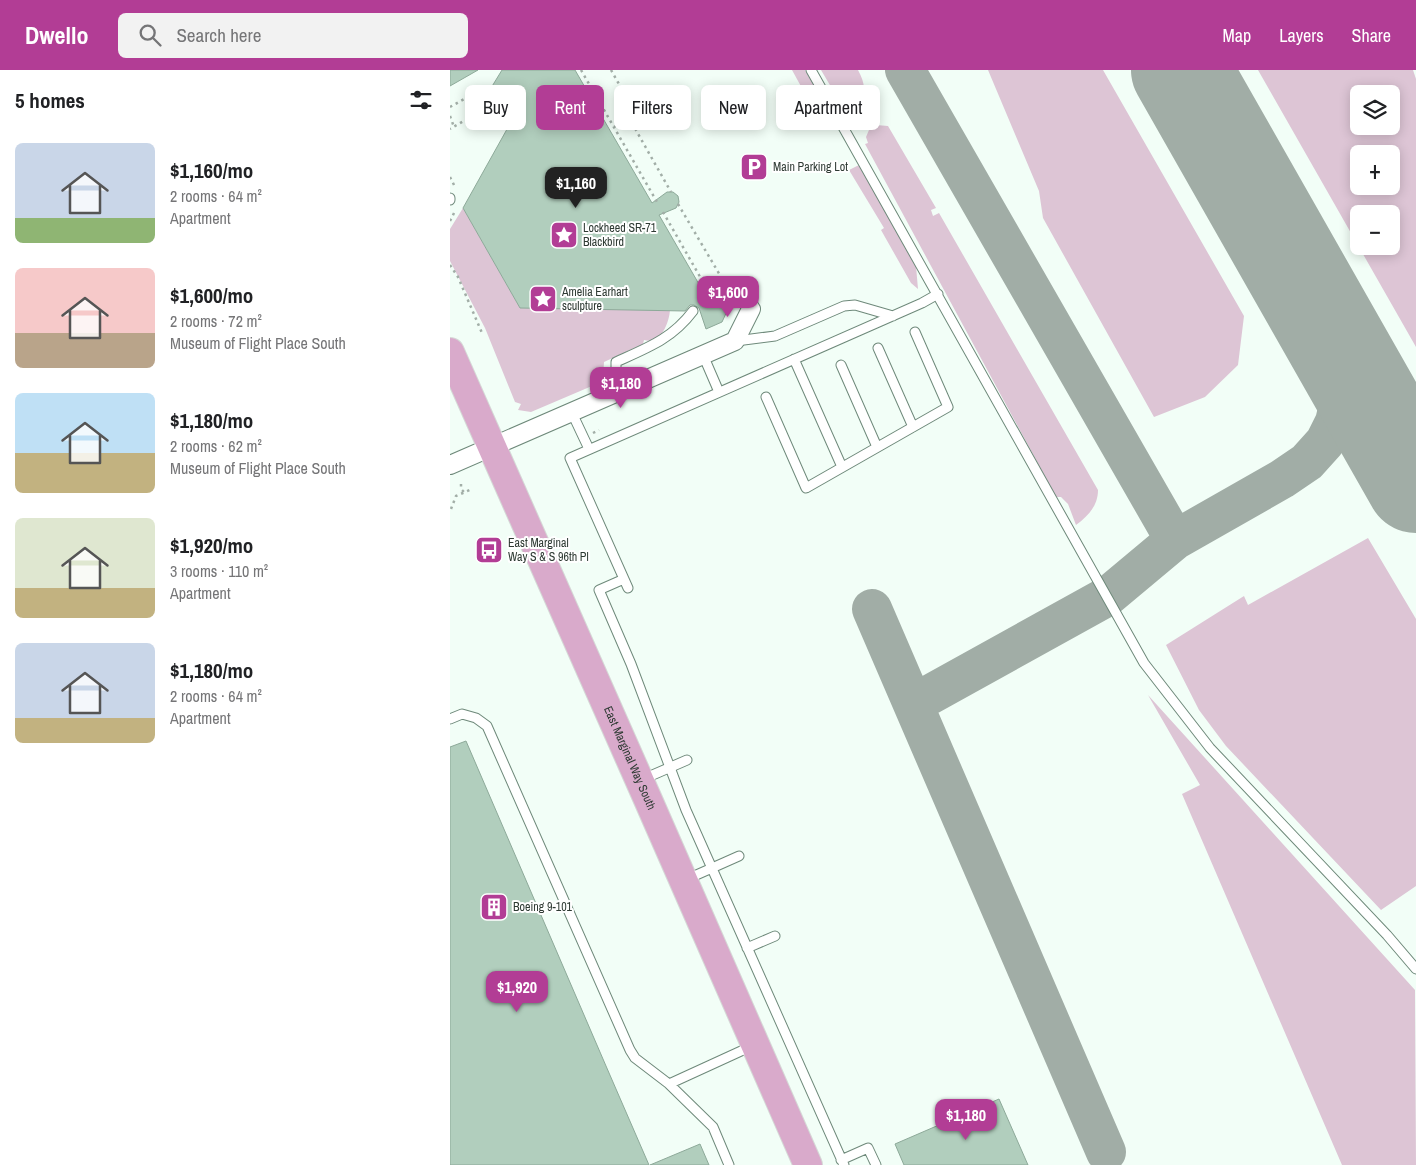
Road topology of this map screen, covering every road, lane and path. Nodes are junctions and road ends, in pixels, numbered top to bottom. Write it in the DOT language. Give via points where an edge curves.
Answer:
graph roads {
  1 [pos="581,70"];
  2 [pos="611,70"];
  3 [pos="811,70"];
  4 [pos="620,85"];
  5 [pos="450,107"];
  6 [pos="450,116"];
  7 [pos="454,127"];
  8 [pos="614,127"];
  9 [pos="450,129"];
  10 [pos="616,130"];
  11 [pos="636,130"];
  12 [pos="671,192"];
  13 [pos="657,202"];
  14 [pos="678,204"];
  15 [pos="663,212"];
  16 [pos="450,265"];
  17 [pos="724,283"];
  18 [pos="938,294"];
  19 [pos="751,309"];
  20 [pos="693,311"];
  21 [pos="893,316"];
  22 [pos="915,332"];
  23 [pos="482,333"];
  24 [pos="735,341"];
  25 [pos="878,348"];
  26 [pos="450,352"];
  27 [pos="703,355"];
  28 [pos="794,359"];
  29 [pos="841,364"];
  30 [pos="719,392"];
  31 [pos="616,394"];
  32 [pos="766,397"];
  33 [pos="572,412"];
  34 [pos="913,427"];
  35 [pos="877,447"];
  36 [pos="493,448"];
  37 [pos="589,449"];
  38 [pos="450,465"];
  39 [pos="842,467"];
  40 [pos="461,484"];
  41 [pos="472,489"];
  42 [pos="464,492"];
  43 [pos="451,509"];
  44 [pos="624,579"];
  45 [pos="628,588"];
  46 [pos="450,719"];
  47 [pos="687,760"];
  48 [pos="670,767"];
  49 [pos="639,781"];
  50 [pos="739,856"];
  51 [pos="712,868"];
  52 [pos="682,881"];
  53 [pos="774,936"];
  54 [pos="747,948"];
  55 [pos="1416,969"];
  56 [pos="755,1045"];
  57 [pos="669,1084"];
  58 [pos="842,1162"];
  59 [pos="729,1165"];
  60 [pos="808,1165"];
  61 [pos="876,1165"];
  1 -- 8 [label="path"];
  2 -- 4 [label="path"];
  3 -- 18 [label="lane"];
  5 -- 7 [label="path" via="480,90 486,92 493,104"];
  6 -- 7 [label="path"];
  7 -- 9 [label="path"];
  10 -- 13 [label="path"];
  11 -- 12 [label="path"];
  14 -- 17 [label="path"];
  15 -- 17 [label="path" via="703,282"];
  16 -- 23 [label="path"];
  17 -- 19 [label="path" via="736,304"];
  18 -- 21 [label="lane"];
  18 -- 55 [label="lane" via="1144,663 1210,748"];
  19 -- 24 [label="street"];
  20 -- 31 [label="lane" via="662,341 616,362"];
  21 -- 24 [label="lane" via="855,305 844,306 775,336"];
  21 -- 28 [label="lane"];
  22 -- 34 [label="lane" via="948,407"];
  24 -- 27 [label="street"];
  25 -- 34 [label="lane"];
  26 -- 36 [label="main road, East Marginal Way South"];
  27 -- 30 [label="lane"];
  27 -- 31 [label="street"];
  28 -- 30 [label="lane"];
  28 -- 39 [label="lane"];
  29 -- 35 [label="lane"];
  30 -- 37 [label="lane"];
  31 -- 33 [label="street"];
  32 -- 39 [label="lane" via="806,488"];
  33 -- 36 [label="street"];
  33 -- 37 [label="lane"];
  34 -- 35 [label="lane"];
  35 -- 39 [label="lane"];
  36 -- 38 [label="street"];
  36 -- 49 [label="main road, East Marginal Way South"];
  37 -- 44 [label="lane" via="570,458"];
  40 -- 42 [label="path"];
  41 -- 42 [label="path"];
  42 -- 43 [label="path" via="456,496"];
  44 -- 45 [label="lane"];
  44 -- 48 [label="lane" via="599,590"];
  46 -- 57 [label="lane" via="462,714 487,726 630,1050 635,1058"];
  47 -- 48 [label="lane"];
  48 -- 49 [label="lane"];
  48 -- 51 [label="lane"];
  49 -- 52 [label="main road, East Marginal Way South"];
  50 -- 51 [label="lane"];
  51 -- 52 [label="lane"];
  51 -- 54 [label="lane"];
  52 -- 56 [label="main road, East Marginal Way South"];
  53 -- 54 [label="lane"];
  54 -- 58 [label="lane"];
  56 -- 57 [label="lane"];
  56 -- 60 [label="main road, East Marginal Way South"];
  57 -- 59 [label="lane" via="713,1127"];
  58 -- 61 [label="lane" via="868,1148"];
}
